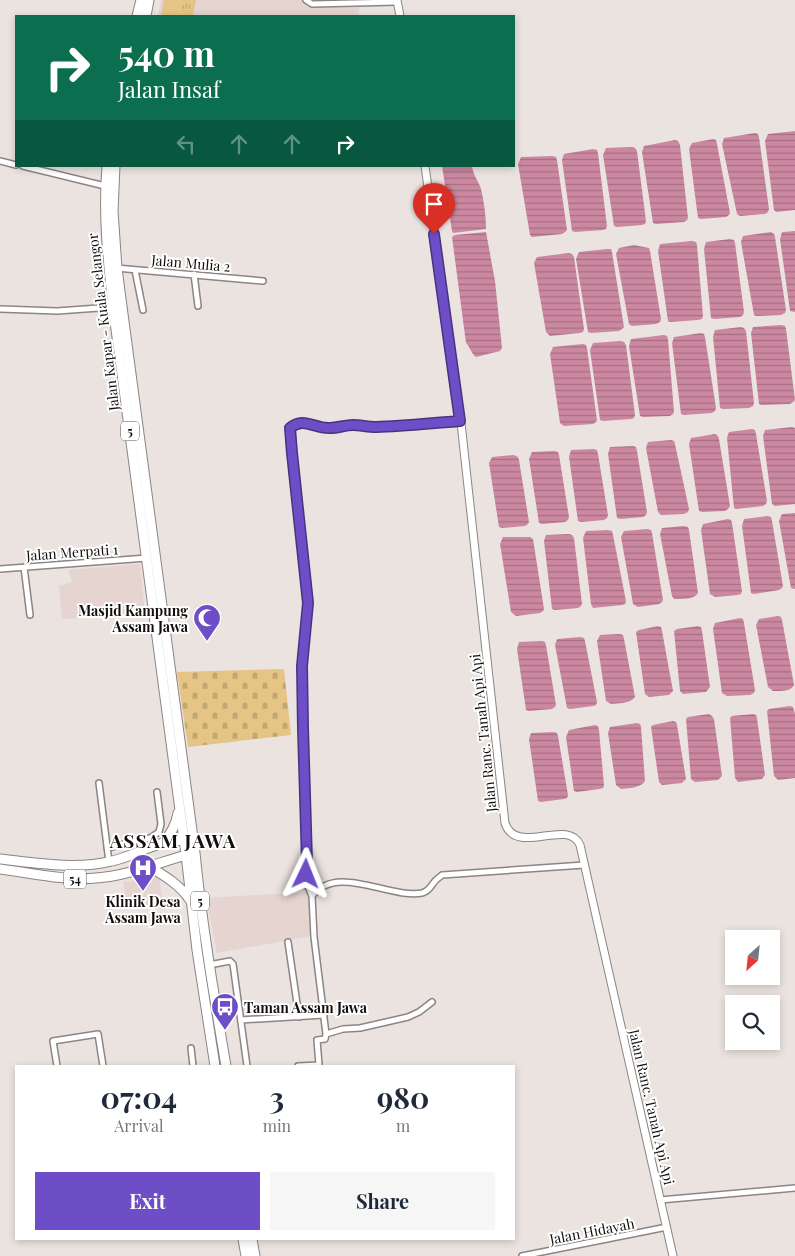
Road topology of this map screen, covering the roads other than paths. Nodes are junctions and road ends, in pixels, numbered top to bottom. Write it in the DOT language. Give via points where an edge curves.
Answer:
graph roads {
  1 [pos="141,0"];
  2 [pos="149,0"];
  3 [pos="306,0"];
  4 [pos="397,1"];
  5 [pos="137,15"];
  6 [pos="146,15"];
  7 [pos="400,15"];
  8 [pos="0,161"];
  9 [pos="15,165"];
  10 [pos="27,167"];
  11 [pos="107,167"];
  12 [pos="115,167"];
  13 [pos="425,167"];
  14 [pos="105,186"];
  15 [pos="113,267"];
  16 [pos="135,270"];
  17 [pos="194,274"];
  18 [pos="263,281"];
  19 [pos="198,306"];
  20 [pos="113,307"];
  21 [pos="0,309"];
  22 [pos="143,310"];
  23 [pos="460,421"];
  24 [pos="147,558"];
  25 [pos="24,567"];
  26 [pos="0,569"];
  27 [pos="30,615"];
  28 [pos="99,783"];
  29 [pos="158,792"];
  30 [pos="179,801"];
  31 [pos="189,837"];
  32 [pos="163,843"];
  33 [pos="107,848"];
  34 [pos="189,856"];
  35 [pos="0,859"];
  36 [pos="110,862"];
  37 [pos="584,865"];
  38 [pos="150,867"];
  39 [pos="0,869"];
  40 [pos="312,896"];
  41 [pos="192,902"];
  42 [pos="288,942"];
  43 [pos="209,965"];
  44 [pos="432,1002"];
  45 [pos="324,1015"];
  46 [pos="299,1016"];
  47 [pos="241,1020"];
  48 [pos="326,1034"];
  49 [pos="191,1048"];
  50 [pos="57,1065"];
  51 [pos="103,1065"];
  52 [pos="193,1065"];
  53 [pos="215,1065"];
  54 [pos="226,1065"];
  55 [pos="247,1065"];
  56 [pos="319,1065"];
  57 [pos="795,1188"];
  58 [pos="660,1200"];
  59 [pos="666,1228"];
  60 [pos="243,1240"];
  61 [pos="252,1240"];
  62 [pos="246,1256"];
  63 [pos="254,1256"];
  64 [pos="522,1256"];
  65 [pos="673,1256"];
  1 -- 5 [label="highway"];
  2 -- 6 [label="highway"];
  3 -- 4 [label="street" via="312,4"];
  4 -- 7 [label="street"];
  8 -- 9 [label="street"];
  10 -- 14 [label="street"];
  11 -- 14 [label="highway, Jalan Kapar - Kuala Selangor / 5"];
  12 -- 15 [label="highway, Jalan Kapar - Kuala Selangor / 5"];
  13 -- 23 [label="street, Jalan Ranc. Tanah Api Api"];
  14 -- 15 [label="highway, Jalan Kapar - Kuala Selangor / 5" via="104,211"];
  15 -- 16 [label="street, Jalan Mulia 2"];
  15 -- 20 [label="highway, Jalan Kapar - Kuala Selangor / 5"];
  15 -- 31 [label="highway, Jalan Kapar - Kuala Selangor / 5"];
  16 -- 17 [label="street, Jalan Mulia 2"];
  16 -- 22 [label="street"];
  17 -- 18 [label="street, Jalan Mulia 2"];
  17 -- 19 [label="street"];
  20 -- 21 [label="street" via="57,311"];
  20 -- 24 [label="highway, Jalan Kapar - Kuala Selangor / 5"];
  23 -- 37 [label="street, Jalan Ranc. Tanah Api Api" via="505,823 510,832 519,837 572,836 579,841"];
  23 -- 40 [label="street" via="331,428 301,422 290,428 308,603 302,666 306,882"];
  24 -- 25 [label="street, Jalan Merpati 1"];
  24 -- 30 [label="highway, Jalan Kapar - Kuala Selangor / 5"];
  25 -- 26 [label="street, Jalan Merpati 1"];
  25 -- 27 [label="street"];
  28 -- 33 [label="street"];
  29 -- 33 [label="street" via="159,832 150,838"];
  30 -- 31 [label="highway, Jalan Kapar - Kuala Selangor / 5"];
  30 -- 32 [label="highway" via="175,826"];
  31 -- 32 [label="highway, 54"];
  31 -- 34 [label="highway, Jalan Kapar - Kuala Selangor / 5"];
  32 -- 36 [label="highway, 54"];
  33 -- 36 [label="street"];
  34 -- 38 [label="highway, 54"];
  34 -- 41 [label="highway, 5"];
  34 -- 43 [label="highway, 5"];
  35 -- 36 [label="highway, 54" via="65,865"];
  37 -- 40 [label="street" via="442,876 428,891 414,893 351,882 336,883 318,889"];
  37 -- 58 [label="street, Jalan Ranc. Tanah Api Api"];
  38 -- 39 [label="highway, 54" via="85,879"];
  38 -- 41 [label="highway" via="184,891"];
  40 -- 45 [label="street"];
  41 -- 53 [label="highway, 5"];
  42 -- 46 [label="street"];
  43 -- 47 [label="street" via="230,961 233,964"];
  43 -- 54 [label="highway, 5"];
  44 -- 48 [label="street" via="408,1017"];
  45 -- 46 [label="street"];
  45 -- 48 [label="street"];
  46 -- 47 [label="street"];
  47 -- 55 [label="street"];
  48 -- 56 [label="street" via="326,1039 317,1040"];
  49 -- 52 [label="street"];
  50 -- 51 [label="street" via="53,1041 98,1034"];
  57 -- 58 [label="street"];
  58 -- 59 [label="street, Jalan Ranc. Tanah Api Api"];
  59 -- 64 [label="street, Jalan Hidayah"];
  59 -- 65 [label="street, Jalan Ranc. Tanah Api Api"];
  60 -- 62 [label="highway"];
  61 -- 63 [label="highway"];
}
